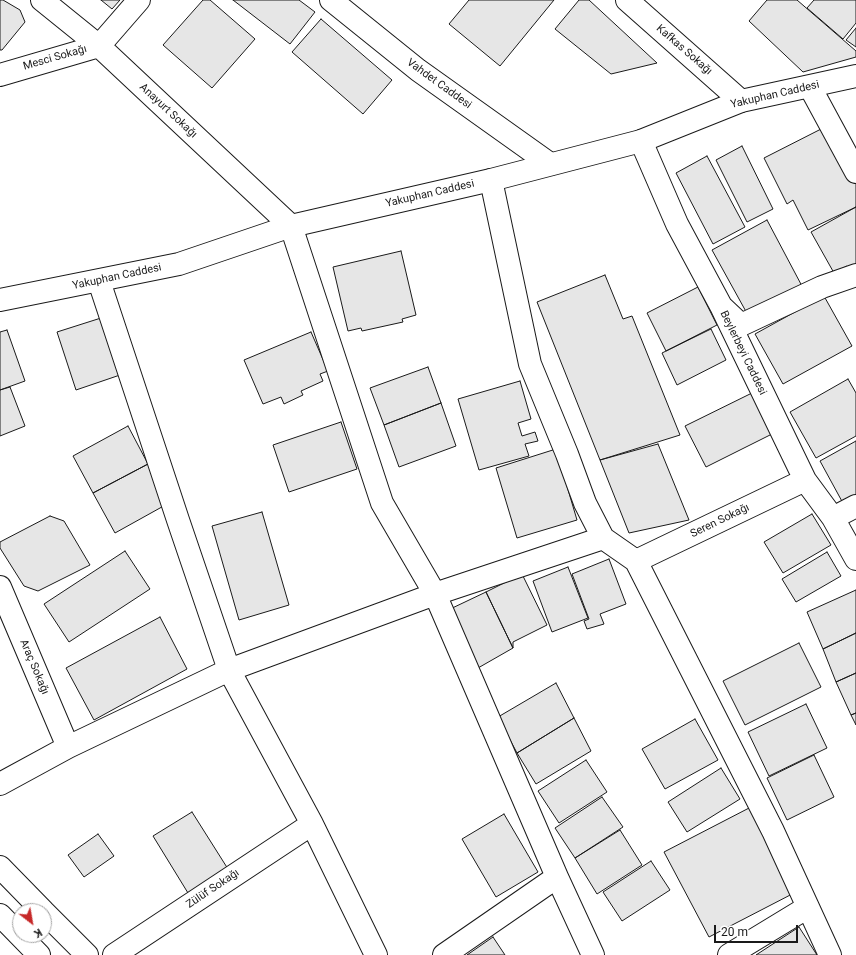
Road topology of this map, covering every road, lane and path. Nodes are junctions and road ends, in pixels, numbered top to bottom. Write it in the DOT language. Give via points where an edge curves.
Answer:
graph roads {
  1 [pos="42,0"];
  2 [pos="139,0"];
  3 [pos="331,0"];
  4 [pos="626,0"];
  5 [pos="99,46"];
  6 [pos="0,75"];
  7 [pos="856,76"];
  8 [pos="810,87"];
  9 [pos="741,101"];
  10 [pos="641,141"];
  11 [pos="550,164"];
  12 [pos="856,172"];
  13 [pos="491,180"];
  14 [pos="291,226"];
  15 [pos="856,275"];
  16 [pos="99,281"];
  17 [pos="0,300"];
  18 [pos="721,306"];
  19 [pos="805,480"];
  20 [pos="856,506"];
  21 [pos="833,518"];
  22 [pos="604,538"];
  23 [pos="856,559"];
  24 [pos="636,561"];
  25 [pos="0,587"];
  26 [pos="435,594"];
  27 [pos="229,670"];
  28 [pos="68,748"];
  29 [pos="0,784"];
  30 [pos="312,824"];
  31 [pos="0,868"];
  32 [pos="557,877"];
  33 [pos="36,903"];
  34 [pos="808,907"];
  35 [pos="0,915"];
  36 [pos="52,919"];
  37 [pos="39,955"];
  38 [pos="87,955"];
  39 [pos="114,955"];
  40 [pos="376,955"];
  41 [pos="444,955"];
  42 [pos="593,955"];
  43 [pos="729,955"];
  44 [pos="830,955"];
  1 -- 5 [label="street, Anayurt Sokağı"];
  2 -- 5 [label="street, Mesci Sokağı"];
  3 -- 11 [label="street, Vahdet Caddesi" via="418,70"];
  4 -- 9 [label="street, Kafkas Sokağı"];
  5 -- 6 [label="street, Mesci Sokağı"];
  5 -- 14 [label="street, Anayurt Sokağı"];
  7 -- 8 [label="street, Yakuphan Caddesi"];
  8 -- 9 [label="street, Yakuphan Caddesi"];
  8 -- 12 [label="street"];
  9 -- 10 [label="street, Yakuphan Caddesi"];
  10 -- 11 [label="street, Yakuphan Caddesi"];
  10 -- 18 [label="street, Beylerbeyi Caddesi" via="677,224"];
  11 -- 13 [label="street, Yakuphan Caddesi"];
  13 -- 14 [label="street, Yakuphan Caddesi"];
  13 -- 22 [label="street" via="530,364 585,503"];
  14 -- 16 [label="street, Yakuphan Caddesi" via="179,264"];
  14 -- 26 [label="street" via="382,503"];
  15 -- 18 [label="street" via="822,287 741,325"];
  16 -- 17 [label="street, Yakuphan Caddesi"];
  16 -- 27 [label="street"];
  18 -- 19 [label="street, Beylerbeyi Caddesi"];
  19 -- 21 [label="street, Beylerbeyi Caddesi"];
  19 -- 24 [label="street, Seren Sokağı"];
  20 -- 21 [label="street"];
  21 -- 23 [label="street, Beylerbeyi Caddesi"];
  22 -- 24 [label="street"];
  22 -- 26 [label="street"];
  24 -- 34 [label="street" via="764,812"];
  25 -- 28 [label="street, Araç Sokağı"];
  26 -- 27 [label="street"];
  26 -- 32 [label="street"];
  27 -- 28 [label="street"];
  27 -- 30 [label="street"];
  28 -- 29 [label="street"];
  30 -- 39 [label="street, Zülüf Sokağı"];
  30 -- 40 [label="street"];
  31 -- 33 [label="street"];
  32 -- 41 [label="street"];
  32 -- 42 [label="street"];
  34 -- 43 [label="street"];
  34 -- 44 [label="street"];
  35 -- 37 [label="street"];
  36 -- 38 [label="street"];
}
